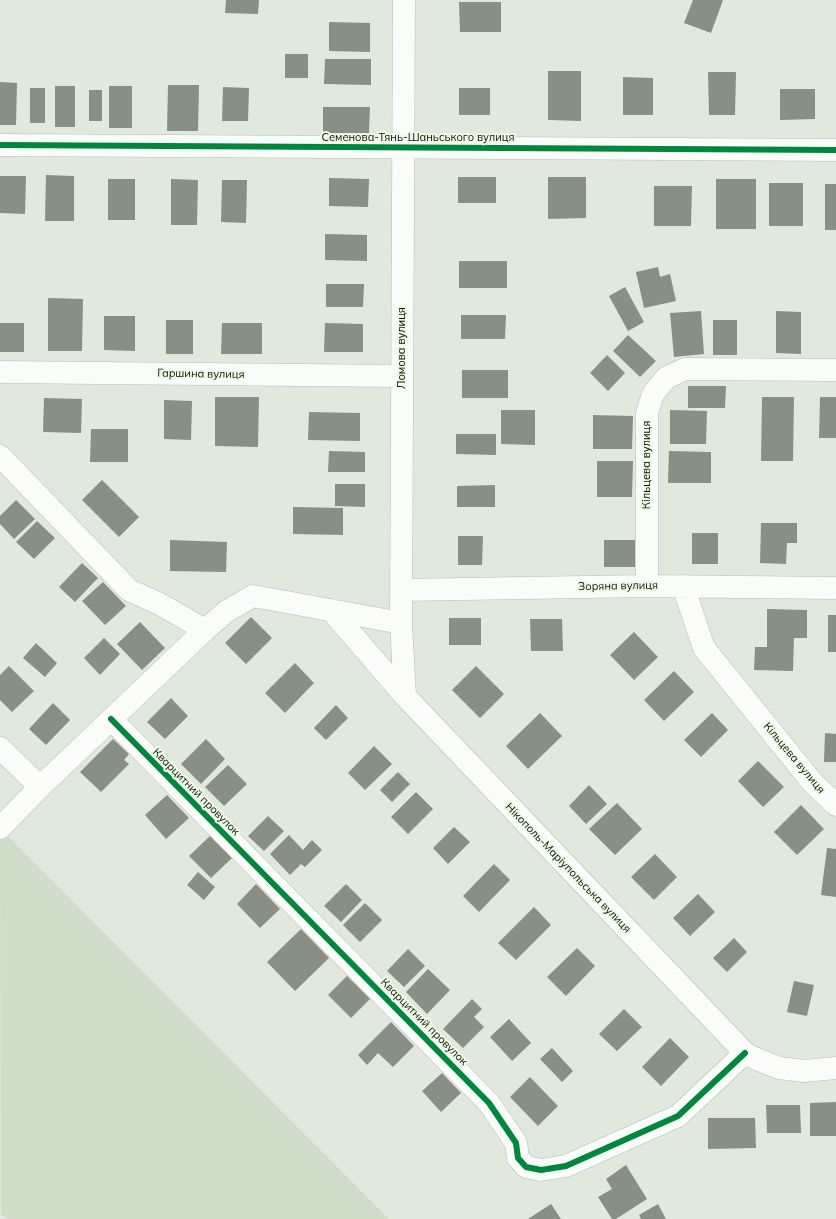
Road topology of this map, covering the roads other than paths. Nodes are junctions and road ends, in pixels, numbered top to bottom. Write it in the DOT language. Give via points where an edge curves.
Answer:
graph roads {
  1 [pos="404,0"];
  2 [pos="0,145"];
  3 [pos="403,148"];
  4 [pos="836,150"];
  5 [pos="836,370"];
  6 [pos="0,372"];
  7 [pos="402,376"];
  8 [pos="0,456"];
  9 [pos="647,586"];
  10 [pos="683,586"];
  11 [pos="836,588"];
  12 [pos="401,590"];
  13 [pos="331,610"];
  14 [pos="401,623"];
  15 [pos="205,630"];
  16 [pos="405,696"];
  17 [pos="111,719"];
  18 [pos="0,748"];
  19 [pos="40,787"];
  20 [pos="836,805"];
  21 [pos="0,828"];
  22 [pos="745,1053"];
  23 [pos="836,1068"];
  1 -- 3 [label="street, Ломова вулиця"];
  2 -- 3 [label="street, Семенова-Тянь-Шаньського вулиця"];
  3 -- 4 [label="street, Семенова-Тянь-Шаньського вулиця"];
  3 -- 7 [label="street, Ломова вулиця"];
  5 -- 9 [label="street, Кільцева вулиця" via="685,369 666,378 653,394 647,413"];
  6 -- 7 [label="street, Гаршина вулиця"];
  7 -- 12 [label="street, Ломова вулиця"];
  8 -- 15 [label="street" via="129,590 160,604"];
  9 -- 10 [label="street, Зоряна вулиця"];
  9 -- 12 [label="street, Зоряна вулиця"];
  10 -- 11 [label="street, Зоряна вулиця"];
  10 -- 20 [label="street, Кільцева вулиця" via="704,648 812,782"];
  12 -- 14 [label="street, Ломова вулиця"];
  13 -- 14 [label="street"];
  13 -- 15 [label="street" via="253,596 227,611"];
  13 -- 16 [label="street, Нікополь-Маріупольська вулиця"];
  14 -- 16 [label="street, Ломова вулиця"];
  15 -- 17 [label="street"];
  16 -- 22 [label="street, Нікополь-Маріупольська вулиця"];
  17 -- 19 [label="street"];
  17 -- 22 [label="street, Кварцитний провулок" via="489,1103 516,1143 518,1158 526,1167 541,1170 566,1166 678,1116"];
  18 -- 19 [label="street"];
  19 -- 21 [label="street"];
  22 -- 23 [label="street, Нікополь-Маріупольська вулиця" via="779,1068 804,1071"];
}
